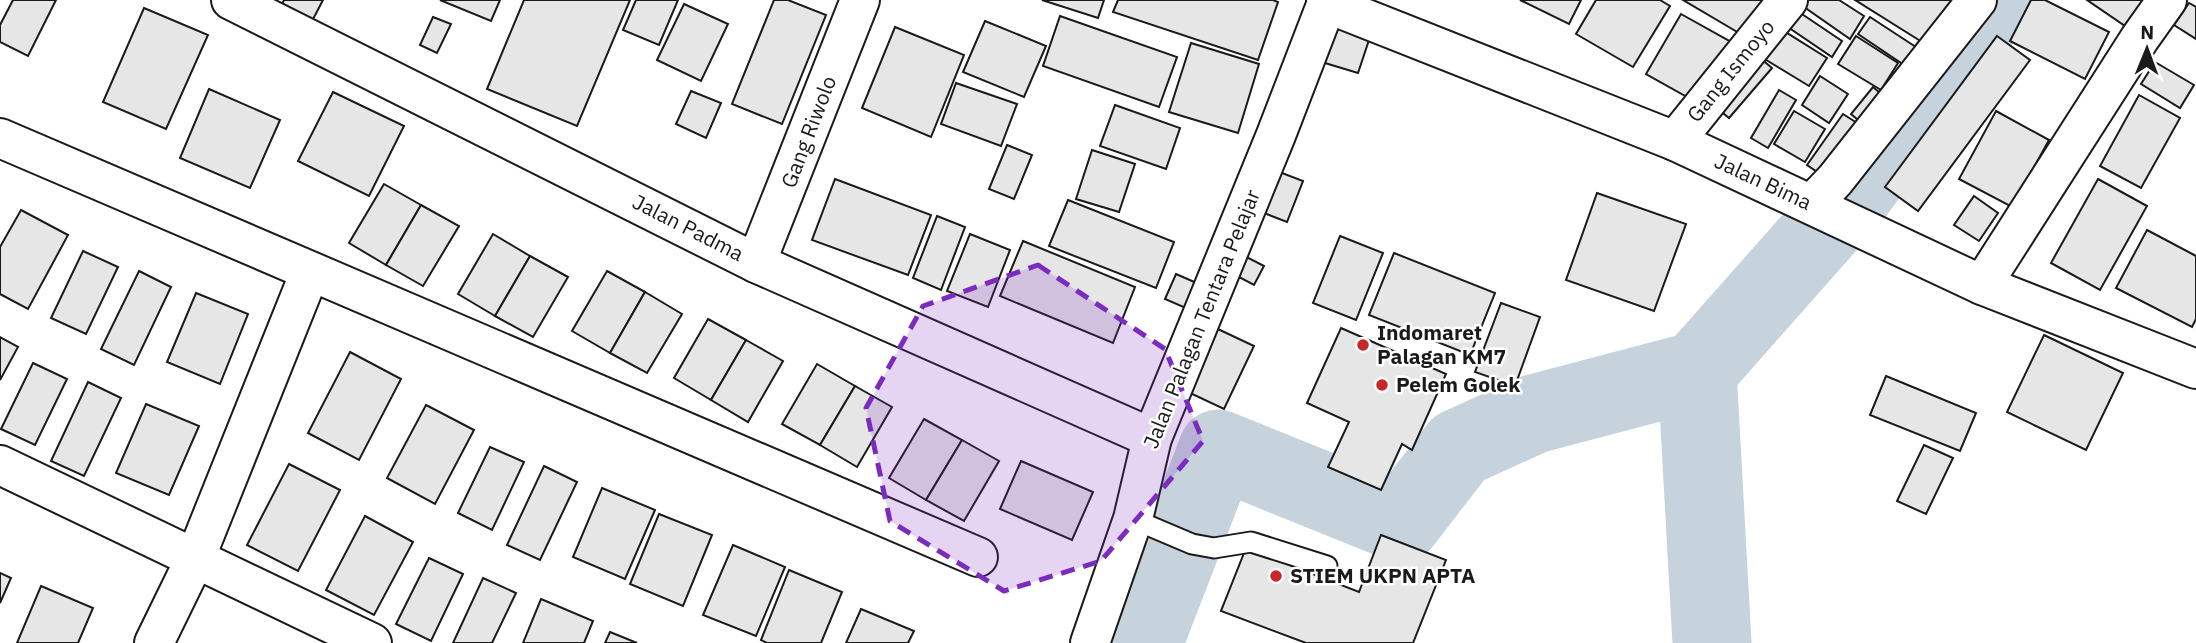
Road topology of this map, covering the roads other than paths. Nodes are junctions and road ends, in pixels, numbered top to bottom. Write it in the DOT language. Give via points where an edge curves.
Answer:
graph roads {
  1 [pos="231,0"];
  2 [pos="860,0"];
  3 [pos="1788,0"];
  4 [pos="1977,0"];
  5 [pos="2167,0"];
  6 [pos="1327,2"];
  7 [pos="0,138"];
  8 [pos="1675,141"];
  9 [pos="1825,210"];
  10 [pos="756,262"];
  11 [pos="310,272"];
  12 [pos="1982,285"];
  13 [pos="2196,369"];
  14 [pos="1152,438"];
  15 [pos="0,465"];
  16 [pos="1147,525"];
  17 [pos="978,557"];
  18 [pos="195,559"];
  19 [pos="1327,566"];
  20 [pos="154,643"];
  21 [pos="372,643"];
  22 [pos="1090,643"];
  1 -- 10 [label="street, Jalan Padma"];
  2 -- 10 [label="street, Gang Riwolo"];
  3 -- 8 [label="street, Gang Ismoyo"];
  4 -- 9 [label="street" via="1835,180"];
  5 -- 12 [label="street"];
  6 -- 8 [label="street, Jalan Bima"];
  6 -- 14 [label="street, Jalan Palagan Tentara Pelajar"];
  7 -- 11 [label="street"];
  8 -- 9 [label="street, Jalan Bima"];
  9 -- 12 [label="street, Jalan Bima"];
  10 -- 14 [label="street, Jalan Padma"];
  11 -- 17 [label="street"];
  11 -- 18 [label="street"];
  12 -- 13 [label="street, Jalan Bima"];
  14 -- 16 [label="street, Jalan Palagan Tentara Pelajar"];
  15 -- 18 [label="street"];
  16 -- 19 [label="lane" via="1192,544 1214,548 1251,542"];
  16 -- 22 [label="street, Jalan Palagan Tentara Pelajar"];
  18 -- 20 [label="street"];
  18 -- 21 [label="street"];
}
